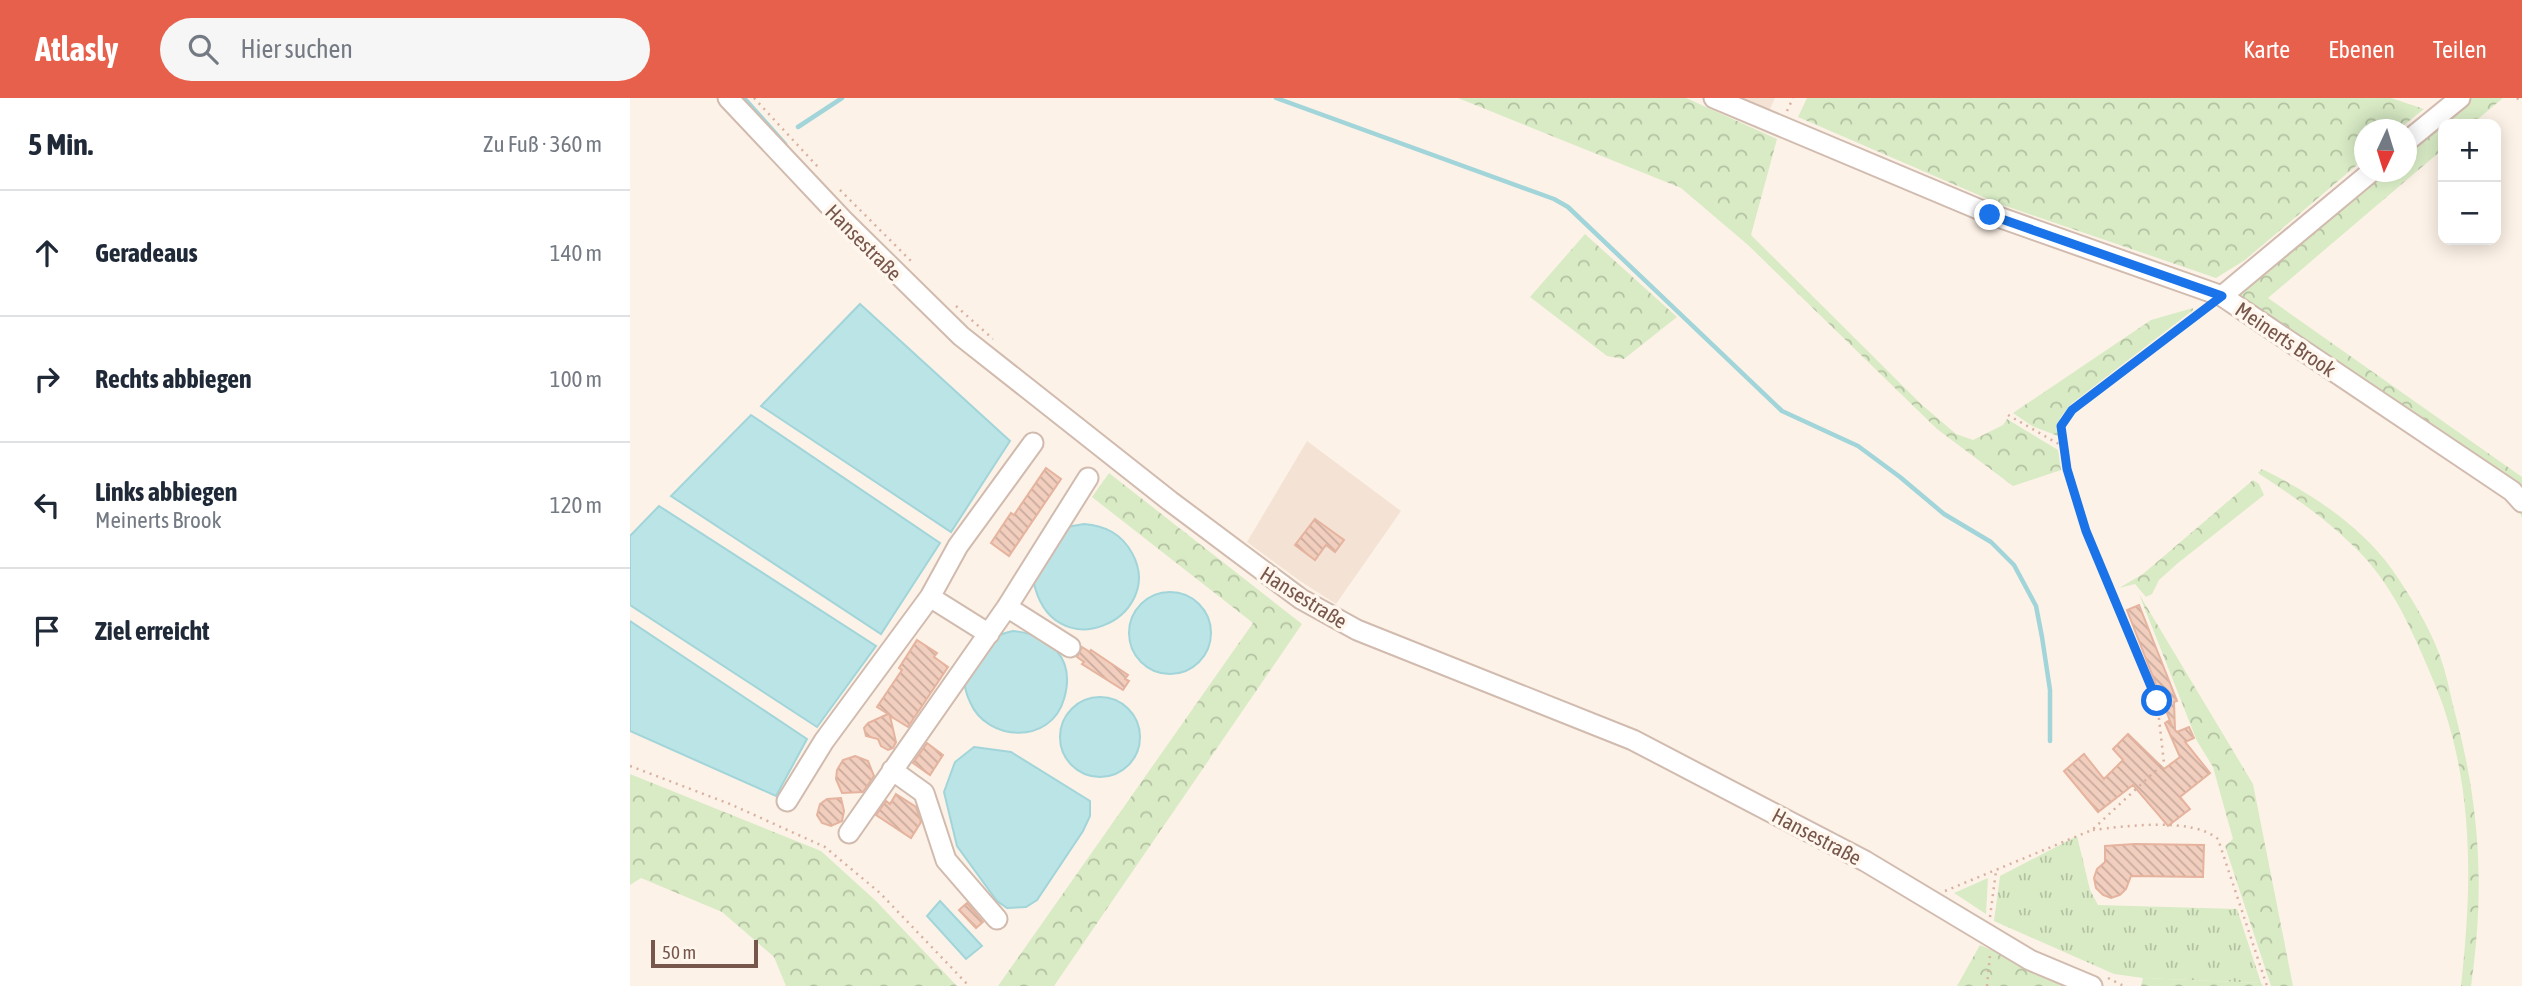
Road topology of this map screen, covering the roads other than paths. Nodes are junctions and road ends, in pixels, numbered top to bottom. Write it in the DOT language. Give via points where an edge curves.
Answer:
graph roads {
  1 [pos="728,98"];
  2 [pos="1714,98"];
  3 [pos="2460,98"];
  4 [pos="2417,133"];
  5 [pos="2359,182"];
  6 [pos="2222,296"];
  7 [pos="1034,443"];
  8 [pos="1088,478"];
  9 [pos="2522,502"];
  10 [pos="930,597"];
  11 [pos="1007,607"];
  12 [pos="989,634"];
  13 [pos="1070,647"];
  14 [pos="892,770"];
  15 [pos="787,801"];
  16 [pos="849,833"];
  17 [pos="998,919"];
  18 [pos="2092,986"];
  1 -- 18 [label="street, Hansestraße" via="961,336 1301,600 1357,630 1653,750 1988,929 2031,960"];
  2 -- 6 [label="street, Meinerts Brook" via="1990,215"];
  3 -- 4 [label="street"];
  5 -- 6 [label="street"];
  6 -- 9 [label="street, Meinerts Brook"];
  7 -- 10 [label="street" via="958,545"];
  8 -- 11 [label="street"];
  10 -- 12 [label="street"];
  10 -- 15 [label="street" via="824,741"];
  11 -- 12 [label="street"];
  11 -- 13 [label="street"];
  12 -- 14 [label="street"];
  14 -- 16 [label="street"];
  14 -- 17 [label="street" via="924,793 946,860"];
}
